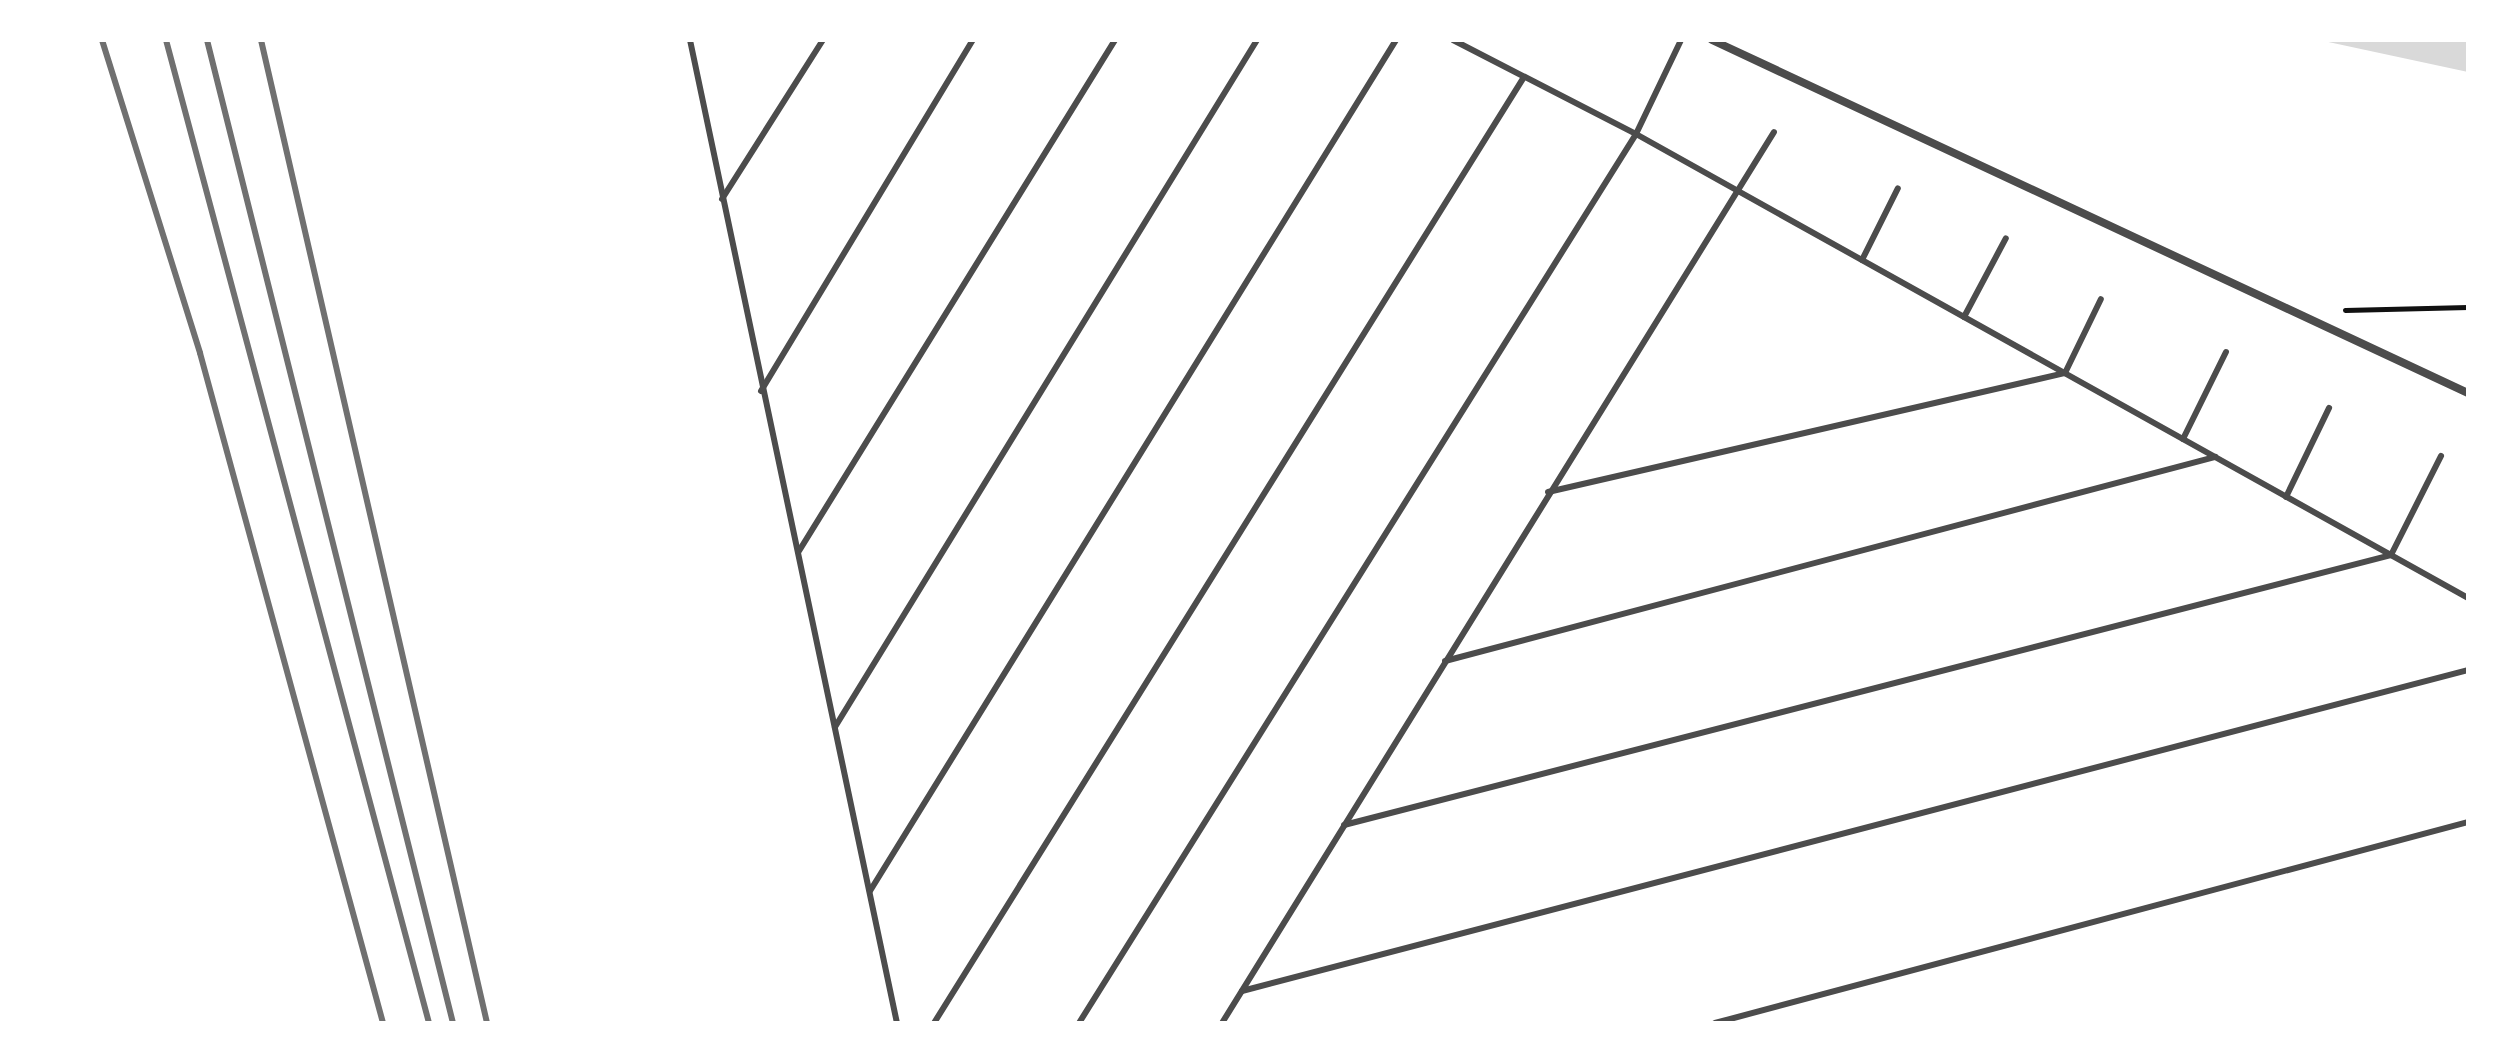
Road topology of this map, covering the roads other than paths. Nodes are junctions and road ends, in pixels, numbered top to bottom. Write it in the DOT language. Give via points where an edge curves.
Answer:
graph roads {
  1 [pos="690,40"];
  2 [pos="823,40"];
  3 [pos="973,40"];
  4 [pos="1115,40"];
  5 [pos="1257,40"];
  6 [pos="1396,40"];
  7 [pos="1453,40"];
  8 [pos="1681,40"];
  9 [pos="1712,40"];
  10 [pos="1524,77"];
  11 [pos="1774,132"];
  12 [pos="1636,134"];
  13 [pos="1898,188"];
  14 [pos="1734,189"];
  15 [pos="722,199"];
  16 [pos="2006,238"];
  17 [pos="1862,260"];
  18 [pos="2101,299"];
  19 [pos="1964,317"];
  20 [pos="2226,352"];
  21 [pos="2065,373"];
  22 [pos="761,391"];
  23 [pos="2468,393"];
  24 [pos="2329,408"];
  25 [pos="2183,439"];
  26 [pos="2441,456"];
  27 [pos="2215,457"];
  28 [pos="1548,492"];
  29 [pos="2286,497"];
  30 [pos="799,551"];
  31 [pos="2391,555"];
  32 [pos="2468,598"];
  33 [pos="1444,662"];
  34 [pos="2468,670"];
  35 [pos="835,727"];
  36 [pos="2468,822"];
  37 [pos="1344,825"];
  38 [pos="870,891"];
  39 [pos="1242,991"];
  40 [pos="897,1023"];
  41 [pos="934,1023"];
  42 [pos="1079,1023"];
  43 [pos="1222,1023"];
  44 [pos="1715,1023"];
  1 -- 15 [label="lane"];
  2 -- 15 [label="lane"];
  3 -- 22 [label="lane"];
  4 -- 30 [label="lane"];
  5 -- 35 [label="lane"];
  6 -- 38 [label="lane"];
  7 -- 10 [label="lane"];
  8 -- 12 [label="lane"];
  9 -- 23 [label="street"];
  10 -- 12 [label="lane"];
  10 -- 41 [label="lane"];
  11 -- 14 [label="lane"];
  12 -- 14 [label="lane"];
  12 -- 42 [label="lane"];
  13 -- 17 [label="lane"];
  14 -- 17 [label="lane"];
  14 -- 28 [label="lane"];
  15 -- 22 [label="lane"];
  16 -- 19 [label="lane"];
  17 -- 19 [label="lane"];
  18 -- 21 [label="lane"];
  19 -- 21 [label="lane"];
  20 -- 25 [label="lane"];
  21 -- 25 [label="lane"];
  21 -- 28 [label="lane"];
  22 -- 30 [label="lane"];
  24 -- 29 [label="lane"];
  25 -- 27 [label="lane"];
  26 -- 31 [label="lane"];
  27 -- 29 [label="lane"];
  27 -- 33 [label="lane"];
  28 -- 33 [label="lane"];
  29 -- 31 [label="lane"];
  30 -- 35 [label="lane"];
  31 -- 32 [label="lane"];
  31 -- 37 [label="lane"];
  33 -- 37 [label="lane"];
  34 -- 39 [label="lane"];
  35 -- 38 [label="lane"];
  36 -- 44 [label="lane"];
  37 -- 39 [label="lane"];
  38 -- 40 [label="lane"];
  39 -- 43 [label="lane"];
}
